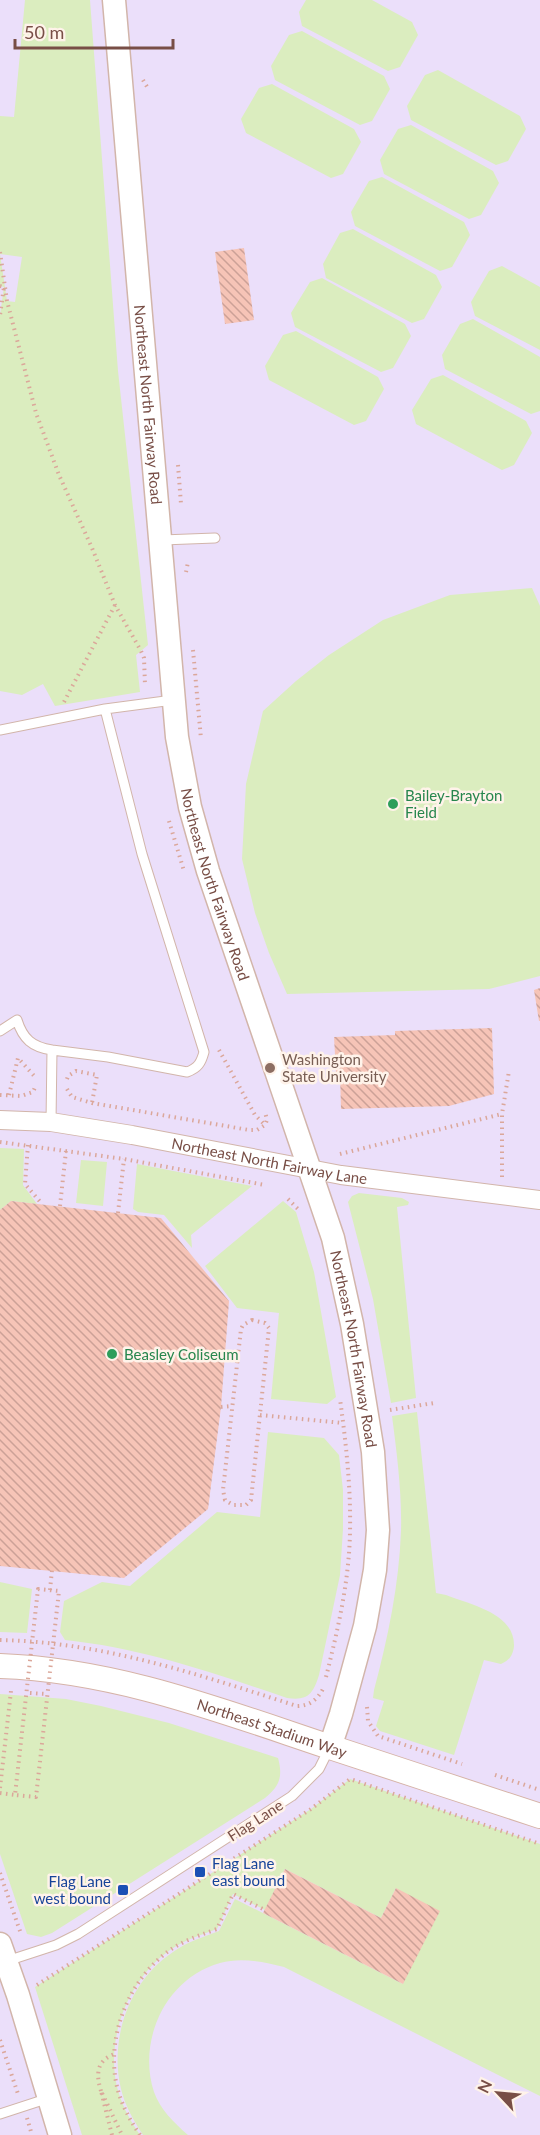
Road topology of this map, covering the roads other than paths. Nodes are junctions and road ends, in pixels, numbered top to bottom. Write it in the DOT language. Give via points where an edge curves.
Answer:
graph roads {
  1 [pos="114,0"];
  2 [pos="214,538"];
  3 [pos="162,540"];
  4 [pos="173,700"];
  5 [pos="105,709"];
  6 [pos="0,730"];
  7 [pos="0,1031"];
  8 [pos="52,1050"];
  9 [pos="0,1120"];
  10 [pos="51,1122"];
  11 [pos="310,1168"];
  12 [pos="540,1200"];
  13 [pos="0,1666"];
  14 [pos="325,1758"];
  15 [pos="540,1816"];
  16 [pos="11,1954"];
  17 [pos="49,2098"];
  18 [pos="0,2114"];
  19 [pos="60,2135"];
  1 -- 3 [label="street, Northeast North Fairway Road"];
  2 -- 3 [label="lane"];
  3 -- 4 [label="street, Northeast North Fairway Road"];
  4 -- 5 [label="lane"];
  4 -- 11 [label="street, Northeast North Fairway Road" via="190,807 208,871"];
  5 -- 6 [label="lane"];
  5 -- 8 [label="lane" via="142,854 204,1052 200,1064 187,1072"];
  7 -- 8 [label="lane" via="17,1020 28,1042"];
  8 -- 10 [label="lane"];
  9 -- 10 [label="street, Northeast North Fairway Lane"];
  10 -- 11 [label="street, Northeast North Fairway Lane"];
  11 -- 12 [label="street, Northeast North Fairway Lane"];
  11 -- 14 [label="street, Northeast North Fairway Road" via="333,1238 352,1324 373,1452 378,1530 365,1626"];
  13 -- 14 [label="main road, Northeast Stadium Way" via="75,1673 157,1690"];
  14 -- 15 [label="main road, Northeast Stadium Way"];
  14 -- 16 [label="lane, Flag Lane" via="292,1797 88,1928 56,1945"];
  16 -- 17 [label="street"];
  17 -- 18 [label="lane"];
  17 -- 19 [label="street"];
}
